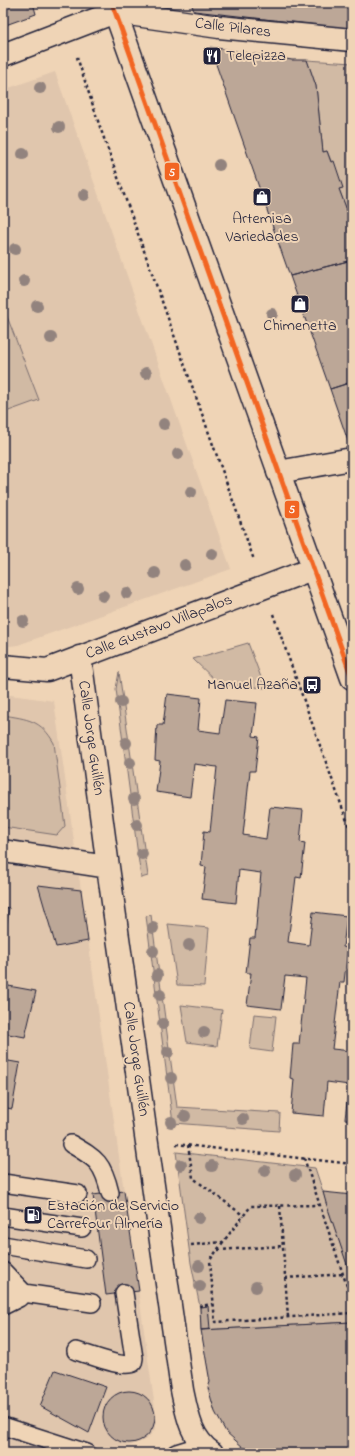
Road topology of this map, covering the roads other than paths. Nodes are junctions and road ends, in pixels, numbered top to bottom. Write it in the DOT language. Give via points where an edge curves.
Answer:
graph roads {
  1 [pos="113,7"];
  2 [pos="352,40"];
  3 [pos="3,55"];
  4 [pos="352,459"];
  5 [pos="278,472"];
  6 [pos="312,568"];
  7 [pos="80,657"];
  8 [pos="3,666"];
  9 [pos="352,678"];
  10 [pos="3,851"];
  11 [pos="108,866"];
  12 [pos="71,1144"];
  13 [pos="3,1183"];
  14 [pos="110,1193"];
  15 [pos="78,1194"];
  16 [pos="3,1216"];
  17 [pos="82,1228"];
  18 [pos="3,1245"];
  19 [pos="86,1259"];
  20 [pos="3,1271"];
  21 [pos="3,1290"];
  22 [pos="24,1293"];
  23 [pos="124,1293"];
  24 [pos="92,1303"];
  25 [pos="3,1306"];
  26 [pos="76,1351"];
  27 [pos="3,1426"];
  28 [pos="207,1449"];
  29 [pos="87,1453"];
  30 [pos="176,1453"];
  1 -- 2 [label="street, Calle Pilares" via="219,27"];
  1 -- 3 [label="street"];
  1 -- 5 [label="street"];
  4 -- 5 [label="street"];
  5 -- 6 [label="street"];
  6 -- 7 [label="street, Calle Gustavo Villapalos"];
  6 -- 9 [label="street"];
  7 -- 8 [label="street, Calle Gustavo Villapalos" via="47,670"];
  7 -- 11 [label="street, Calle Jorge Guillén"];
  10 -- 11 [label="street"];
  11 -- 28 [label="street, Calle Jorge Guillén" via="182,1390 193,1431"];
  12 -- 14 [label="lane" via="99,1162"];
  13 -- 15 [label="lane"];
  16 -- 17 [label="lane"];
  18 -- 19 [label="lane"];
  20 -- 22 [label="lane"];
  21 -- 22 [label="lane"];
  22 -- 24 [label="lane"];
  22 -- 25 [label="lane"];
  23 -- 26 [label="lane" via="133,1363 121,1364"];
  27 -- 29 [label="lane"];
  28 -- 30 [label="lane"];
}
